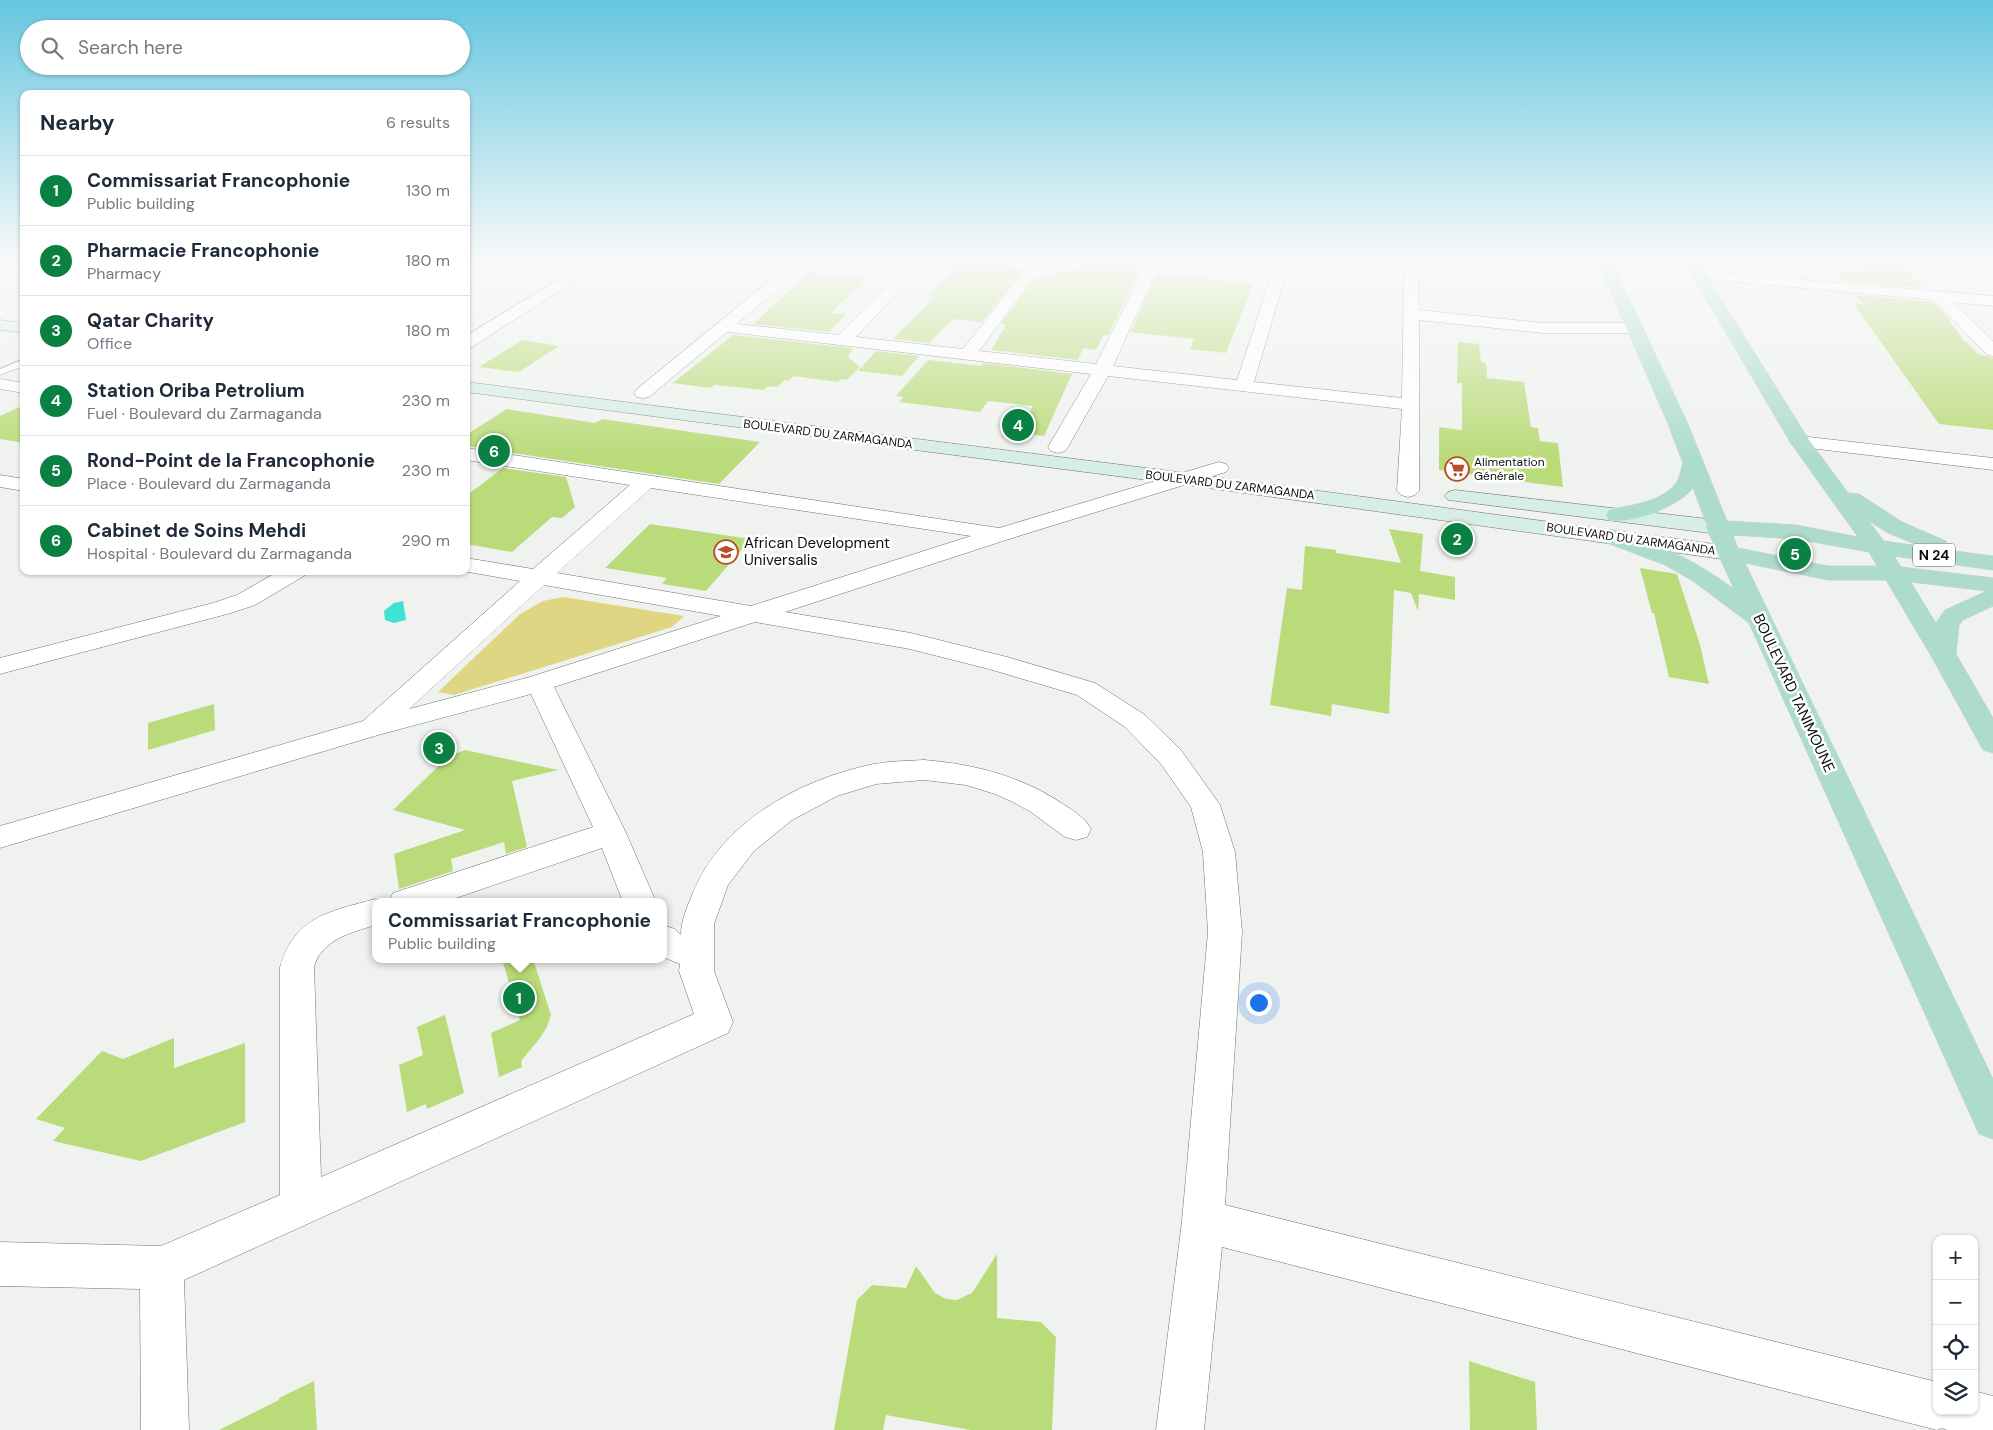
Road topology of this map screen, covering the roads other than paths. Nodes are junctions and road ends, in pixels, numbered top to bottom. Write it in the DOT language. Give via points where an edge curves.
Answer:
graph roads {
  1 [pos="492,327"];
  2 [pos="724,327"];
  3 [pos="857,327"];
  4 [pos="989,327"];
  5 [pos="1123,327"];
  6 [pos="1262,327"];
  7 [pos="1412,327"];
  8 [pos="1531,327"];
  9 [pos="1730,327"];
  10 [pos="1969,327"];
  11 [pos="1635,328"];
  12 [pos="844,340"];
  13 [pos="470,341"];
  14 [pos="1993,350"];
  15 [pos="967,355"];
  16 [pos="20,364"];
  17 [pos="1102,370"];
  18 [pos="470,371"];
  19 [pos="0,372"];
  20 [pos="0,384"];
  21 [pos="1244,386"];
  22 [pos="20,387"];
  23 [pos="470,388"];
  24 [pos="643,393"];
  25 [pos="1411,405"];
  26 [pos="1800,442"];
  27 [pos="1058,447"];
  28 [pos="470,455"];
  29 [pos="1693,464"];
  30 [pos="1993,464"];
  31 [pos="1219,468"];
  32 [pos="1186,480"];
  33 [pos="0,481"];
  34 [pos="646,481"];
  35 [pos="20,484"];
  36 [pos="1835,487"];
  37 [pos="1424,493"];
  38 [pos="1613,525"];
  39 [pos="1001,534"];
  40 [pos="1723,540"];
  41 [pos="1877,546"];
  42 [pos="470,566"];
  43 [pos="1993,571"];
  44 [pos="1893,573"];
  45 [pos="289,575"];
  46 [pos="540,578"];
  47 [pos="1993,597"];
  48 [pos="757,614"];
  49 [pos="1760,620"];
  50 [pos="1943,654"];
  51 [pos="0,666"];
  52 [pos="539,683"];
  53 [pos="370,728"];
  54 [pos="1992,738"];
  55 [pos="1076,829"];
  56 [pos="611,833"];
  57 [pos="0,837"];
  58 [pos="417,898"];
  59 [pos="638,898"];
  60 [pos="372,913"];
  61 [pos="667,942"];
  62 [pos="695,955"];
  63 [pos="1993,1121"];
  64 [pos="301,1207"];
  65 [pos="1203,1221"];
  66 [pos="0,1264"];
  67 [pos="162,1268"];
  68 [pos="1933,1405"];
  69 [pos="1974,1415"];
  70 [pos="1993,1420"];
  71 [pos="165,1430"];
  72 [pos="1180,1430"];
  1 -- 13 [label="street"];
  2 -- 12 [label="street"];
  2 -- 24 [label="street"];
  3 -- 12 [label="street"];
  4 -- 15 [label="street"];
  5 -- 17 [label="street"];
  6 -- 21 [label="street"];
  7 -- 25 [label="street"];
  8 -- 11 [label="street"];
  9 -- 26 [label="main road"];
  10 -- 14 [label="street"];
  11 -- 29 [label="main road, BOULEVARD TANIMOUNE"];
  12 -- 15 [label="street"];
  15 -- 17 [label="street"];
  16 -- 19 [label="lane"];
  17 -- 21 [label="street"];
  17 -- 27 [label="street"];
  18 -- 24 [label="main road, BOULEVARD DU ZARMAGANDA / N 24"];
  20 -- 22 [label="street"];
  21 -- 25 [label="street"];
  23 -- 32 [label="main road, BOULEVARD DU ZARMAGANDA / N 24"];
  24 -- 27 [label="main road, BOULEVARD DU ZARMAGANDA / N 24"];
  25 -- 37 [label="street"];
  26 -- 30 [label="street"];
  26 -- 36 [label="main road"];
  27 -- 31 [label="main road, BOULEVARD DU ZARMAGANDA / N 24"];
  28 -- 34 [label="street"];
  29 -- 38 [label="main road" via="1684,486 1672,497"];
  29 -- 40 [label="main road, BOULEVARD TANIMOUNE"];
  31 -- 32 [label="street"];
  31 -- 37 [label="main road, BOULEVARD DU ZARMAGANDA / N 24"];
  32 -- 38 [label="main road, BOULEVARD DU ZARMAGANDA / N 24"];
  32 -- 39 [label="street"];
  33 -- 35 [label="street"];
  34 -- 39 [label="street"];
  34 -- 46 [label="street"];
  36 -- 41 [label="main road"];
  36 -- 43 [label="main road" via="1894,527"];
  37 -- 38 [label="main road, BOULEVARD DU ZARMAGANDA / N 24"];
  38 -- 40 [label="main road, BOULEVARD DU ZARMAGANDA / N 24"];
  38 -- 40 [label="main road, BOULEVARD DU ZARMAGANDA / N 24"];
  38 -- 49 [label="main road" via="1647,549 1701,576"];
  39 -- 48 [label="street"];
  40 -- 41 [label="main road, BOULEVARD DU ZARMAGANDA / N 24" via="1796,532"];
  40 -- 44 [label="main road, BOULEVARD DU ZARMAGANDA / N 24" via="1828,573"];
  40 -- 49 [label="main road, BOULEVARD TANIMOUNE"];
  41 -- 43 [label="main road, BOULEVARD DU ZARMAGANDA / N 24"];
  41 -- 44 [label="main road"];
  42 -- 46 [label="street"];
  43 -- 44 [label="main road, BOULEVARD DU ZARMAGANDA / N 24"];
  44 -- 50 [label="main road"];
  45 -- 51 [label="street" via="246,600 222,608"];
  46 -- 48 [label="street"];
  46 -- 53 [label="street"];
  47 -- 50 [label="main road" via="1954,615 1947,625"];
  48 -- 52 [label="street"];
  48 -- 65 [label="street" via="911,641 1086,688 1135,721 1172,757 1205,804 1219,852 1224,932"];
  49 -- 63 [label="main road, BOULEVARD TANIMOUNE"];
  50 -- 54 [label="main road"];
  52 -- 53 [label="street"];
  52 -- 56 [label="street"];
  53 -- 57 [label="street"];
  55 -- 62 [label="street" via="1032,797 979,777 923,770 841,782 799,801 768,820 729,858 704,904 697,929"];
  56 -- 58 [label="street"];
  56 -- 59 [label="street"];
  60 -- 64 [label="street" via="326,928 308,942 299,955"];
  61 -- 62 [label="street"];
  62 -- 64 [label="street" via="698,981 715,1022"];
  64 -- 67 [label="street"];
  65 -- 68 [label="street"];
  65 -- 72 [label="street"];
  66 -- 67 [label="street"];
  67 -- 71 [label="street"];
  69 -- 70 [label="street"];
}
